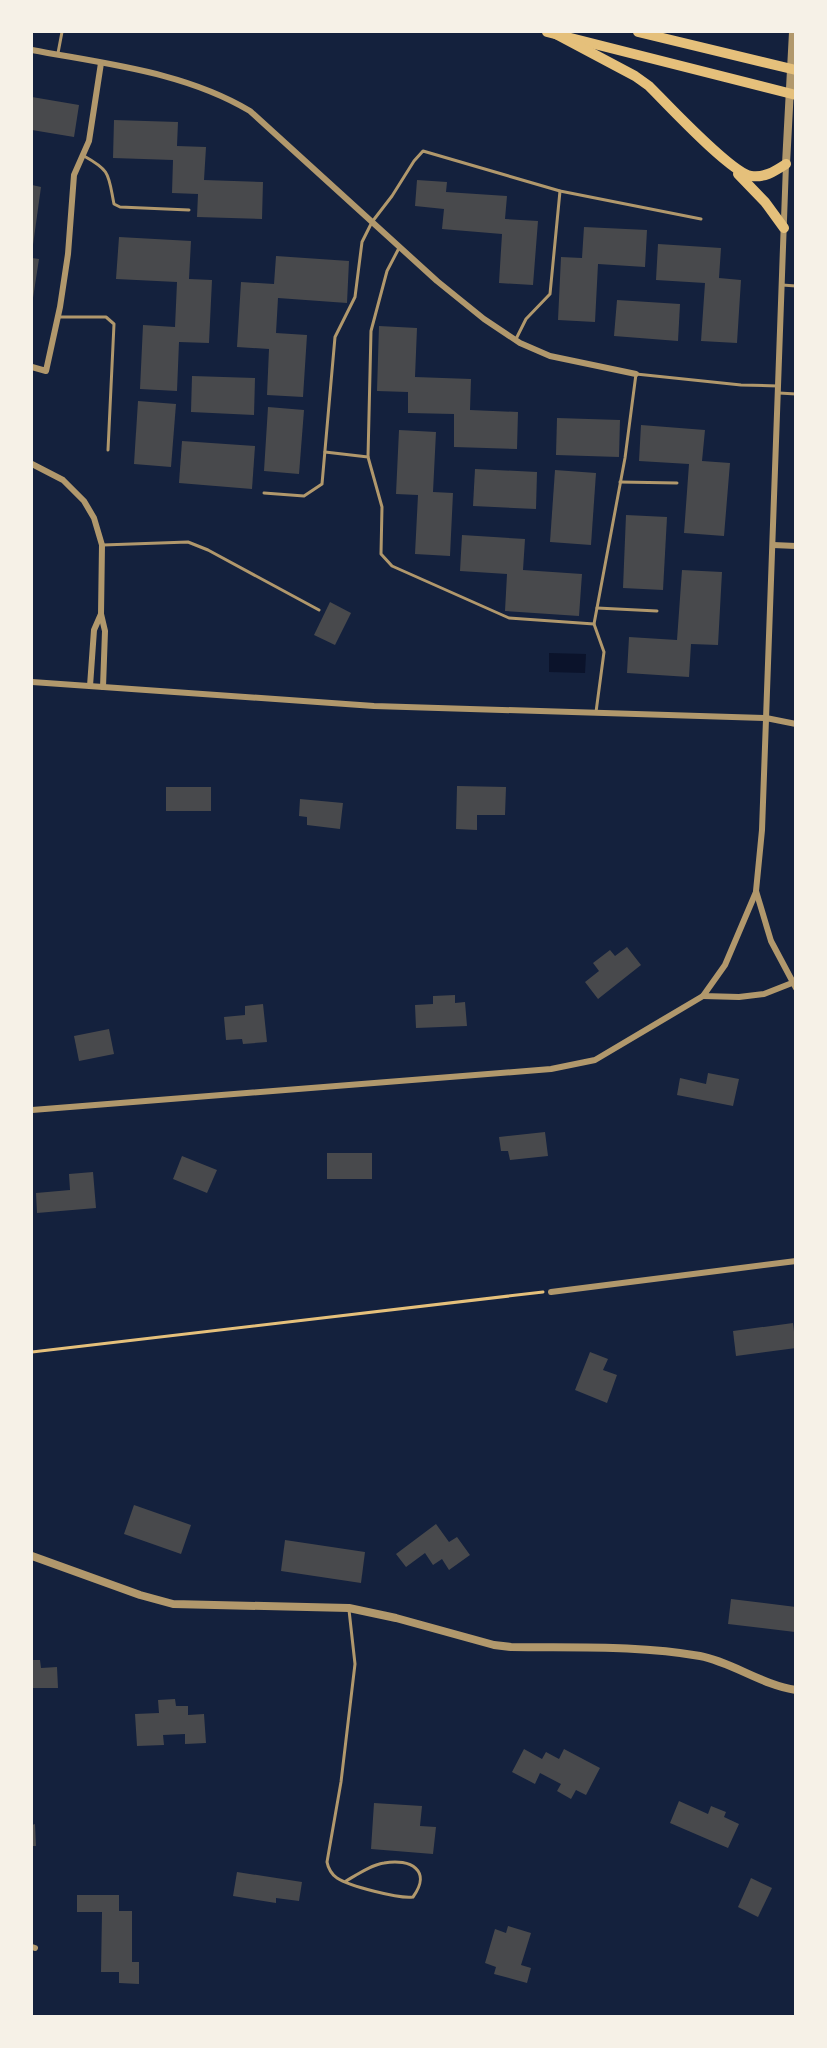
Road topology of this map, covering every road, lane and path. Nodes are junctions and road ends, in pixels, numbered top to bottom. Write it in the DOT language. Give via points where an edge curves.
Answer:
graph roads {
  1 [pos="62,32"];
  2 [pos="638,32"];
  3 [pos="793,32"];
  4 [pos="551,33"];
  5 [pos="32,50"];
  6 [pos="58,55"];
  7 [pos="101,63"];
  8 [pos="793,70"];
  9 [pos="792,94"];
  10 [pos="84,156"];
  11 [pos="786,164"];
  12 [pos="732,167"];
  13 [pos="560,191"];
  14 [pos="189,210"];
  15 [pos="701,219"];
  16 [pos="372,222"];
  17 [pos="784,228"];
  18 [pos="399,247"];
  19 [pos="782,285"];
  20 [pos="795,286"];
  21 [pos="58,317"];
  22 [pos="515,340"];
  23 [pos="32,367"];
  24 [pos="636,375"];
  25 [pos="779,389"];
  26 [pos="795,394"];
  27 [pos="108,450"];
  28 [pos="325,452"];
  29 [pos="368,457"];
  30 [pos="32,464"];
  31 [pos="620,482"];
  32 [pos="677,483"];
  33 [pos="264,493"];
  34 [pos="102,545"];
  35 [pos="772,545"];
  36 [pos="795,546"];
  37 [pos="597,608"];
  38 [pos="319,610"];
  39 [pos="657,611"];
  40 [pos="101,614"];
  41 [pos="594,624"];
  42 [pos="32,682"];
  43 [pos="90,686"];
  44 [pos="103,687"];
  45 [pos="596,713"];
  46 [pos="766,718"];
  47 [pos="795,724"];
  48 [pos="756,891"];
  49 [pos="794,986"];
  50 [pos="703,996"];
  51 [pos="32,1110"];
  52 [pos="795,1261"];
  53 [pos="551,1292"];
  54 [pos="32,1352"];
  55 [pos="32,1556"];
  56 [pos="349,1608"];
  57 [pos="795,1690"];
  58 [pos="346,1881"];
  1 -- 6 [label="lane"];
  2 -- 8 [label="highway"];
  3 -- 8 [label="street"];
  4 -- 9 [label="highway"];
  4 -- 12 [label="highway" via="649,86"];
  5 -- 6 [label="street"];
  6 -- 7 [label="street"];
  7 -- 10 [label="street"];
  7 -- 16 [label="street" via="174,78 225,96 250,111"];
  8 -- 9 [label="street"];
  9 -- 11 [label="street"];
  10 -- 14 [label="lane" via="104,167 114,204"];
  10 -- 21 [label="street" via="74,175"];
  11 -- 12 [label="highway" via="758,176"];
  11 -- 17 [label="street"];
  12 -- 17 [label="highway"];
  13 -- 15 [label="lane"];
  13 -- 16 [label="lane" via="423,150"];
  13 -- 22 [label="lane" via="550,294 526,319"];
  16 -- 18 [label="street"];
  16 -- 28 [label="lane" via="362,242 354,297 335,337"];
  17 -- 19 [label="street"];
  18 -- 22 [label="street" via="484,320"];
  18 -- 29 [label="lane" via="387,271 371,331"];
  19 -- 20 [label="lane"];
  19 -- 25 [label="street"];
  21 -- 23 [label="street" via="46,371"];
  21 -- 27 [label="lane" via="106,317 114,324"];
  22 -- 24 [label="street" via="550,356"];
  24 -- 25 [label="lane"];
  24 -- 31 [label="lane"];
  25 -- 26 [label="lane"];
  25 -- 35 [label="street"];
  28 -- 29 [label="lane"];
  28 -- 33 [label="lane" via="322,484 304,496"];
  29 -- 41 [label="lane" via="382,507 381,554 392,566 509,618"];
  30 -- 34 [label="street" via="63,480 84,501"];
  31 -- 32 [label="lane"];
  31 -- 37 [label="lane"];
  34 -- 38 [label="lane" via="188,542"];
  34 -- 40 [label="street"];
  35 -- 36 [label="street"];
  35 -- 46 [label="street"];
  37 -- 39 [label="lane"];
  37 -- 41 [label="lane"];
  40 -- 43 [label="street" via="94,630"];
  40 -- 44 [label="street" via="105,631"];
  41 -- 45 [label="lane" via="604,652"];
  42 -- 43 [label="street"];
  43 -- 44 [label="street"];
  44 -- 45 [label="street" via="374,706"];
  45 -- 46 [label="street"];
  46 -- 47 [label="street"];
  46 -- 48 [label="street"];
  48 -- 49 [label="street" via="771,941"];
  48 -- 50 [label="street" via="725,964"];
  49 -- 50 [label="street" via="739,997"];
  50 -- 51 [label="street" via="595,1060 551,1069"];
  52 -- 53 [label="street"];
  53 -- 54 [label="path"];
  55 -- 56 [label="street" via="173,1604"];
  56 -- 57 [label="street" via="494,1645 644,1649 702,1656"];
  56 -- 58 [label="lane" via="355,1664 327,1862 328,1869"];
  58 -- 58 [label="lane" via="402,1898 412,1897 421,1880 414,1866 396,1862 373,1866"];
}
